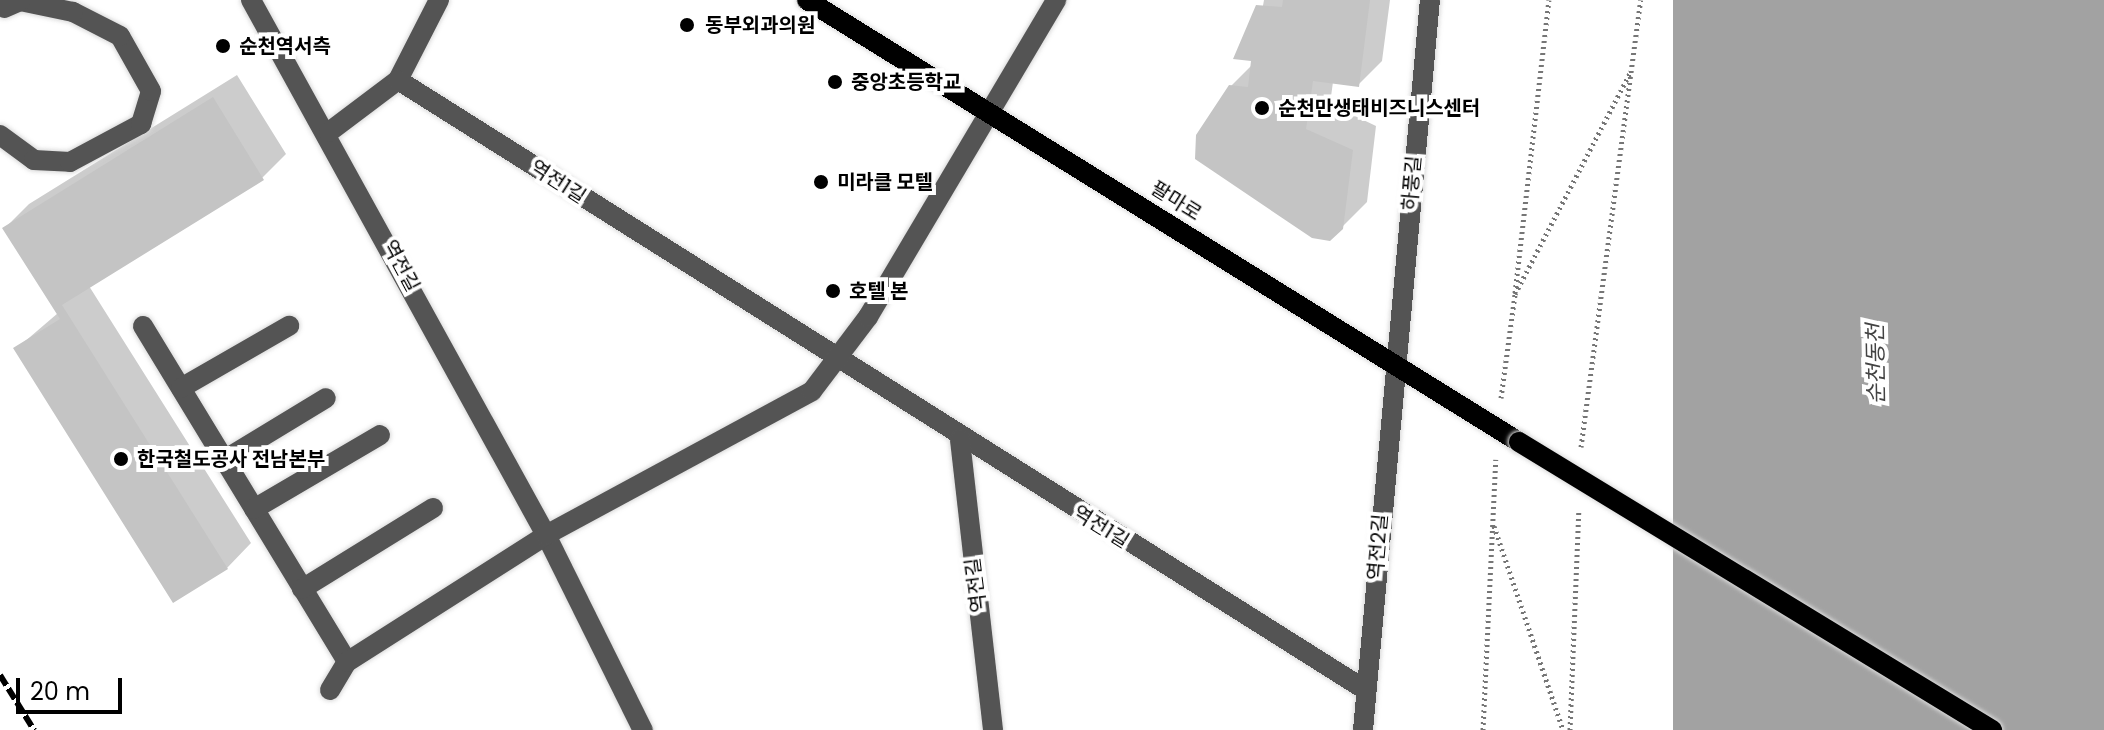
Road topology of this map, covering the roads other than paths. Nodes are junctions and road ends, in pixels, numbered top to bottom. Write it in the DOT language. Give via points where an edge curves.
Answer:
graph roads {
  1 [pos="251,0"];
  2 [pos="439,0"];
  3 [pos="807,0"];
  4 [pos="1056,0"];
  5 [pos="1430,0"];
  6 [pos="1,11"];
  7 [pos="398,80"];
  8 [pos="987,112"];
  9 [pos="329,132"];
  10 [pos="0,135"];
  11 [pos="143,326"];
  12 [pos="289,326"];
  13 [pos="838,363"];
  14 [pos="1395,365"];
  15 [pos="181,388"];
  16 [pos="326,398"];
  17 [pos="380,435"];
  18 [pos="960,440"];
  19 [pos="224,460"];
  20 [pos="433,508"];
  21 [pos="254,509"];
  22 [pos="546,535"];
  23 [pos="302,589"];
  24 [pos="347,662"];
  25 [pos="1364,689"];
  26 [pos="330,690"];
  27 [pos="643,730"];
  28 [pos="993,730"];
  29 [pos="1363,730"];
  30 [pos="1992,730"];
  1 -- 9 [label="street, 역전길"];
  2 -- 7 [label="street"];
  3 -- 8 [label="main road, 팔마로"];
  4 -- 8 [label="street"];
  5 -- 14 [label="street, 하풍길"];
  6 -- 10 [label="street" via="20,1 73,12 120,36 151,91 141,124 70,162 24,157"];
  7 -- 9 [label="street"];
  7 -- 13 [label="street, 역전1길"];
  8 -- 13 [label="street"];
  8 -- 14 [label="main road, 팔마로"];
  9 -- 22 [label="street, 역전길"];
  11 -- 15 [label="street"];
  12 -- 15 [label="street"];
  13 -- 18 [label="street, 역전1길"];
  13 -- 22 [label="street" via="812,391"];
  14 -- 25 [label="street, 역전2길"];
  14 -- 30 [label="main road, 팔마로, bridge"];
  15 -- 19 [label="street"];
  16 -- 19 [label="street"];
  17 -- 21 [label="street"];
  18 -- 25 [label="street, 역전1길"];
  18 -- 28 [label="street, 역전길"];
  19 -- 21 [label="street"];
  20 -- 23 [label="street"];
  21 -- 23 [label="street"];
  22 -- 24 [label="street"];
  22 -- 27 [label="street, 역전길"];
  23 -- 24 [label="street"];
  24 -- 26 [label="street"];
  25 -- 29 [label="street, 역전2길"];
}
